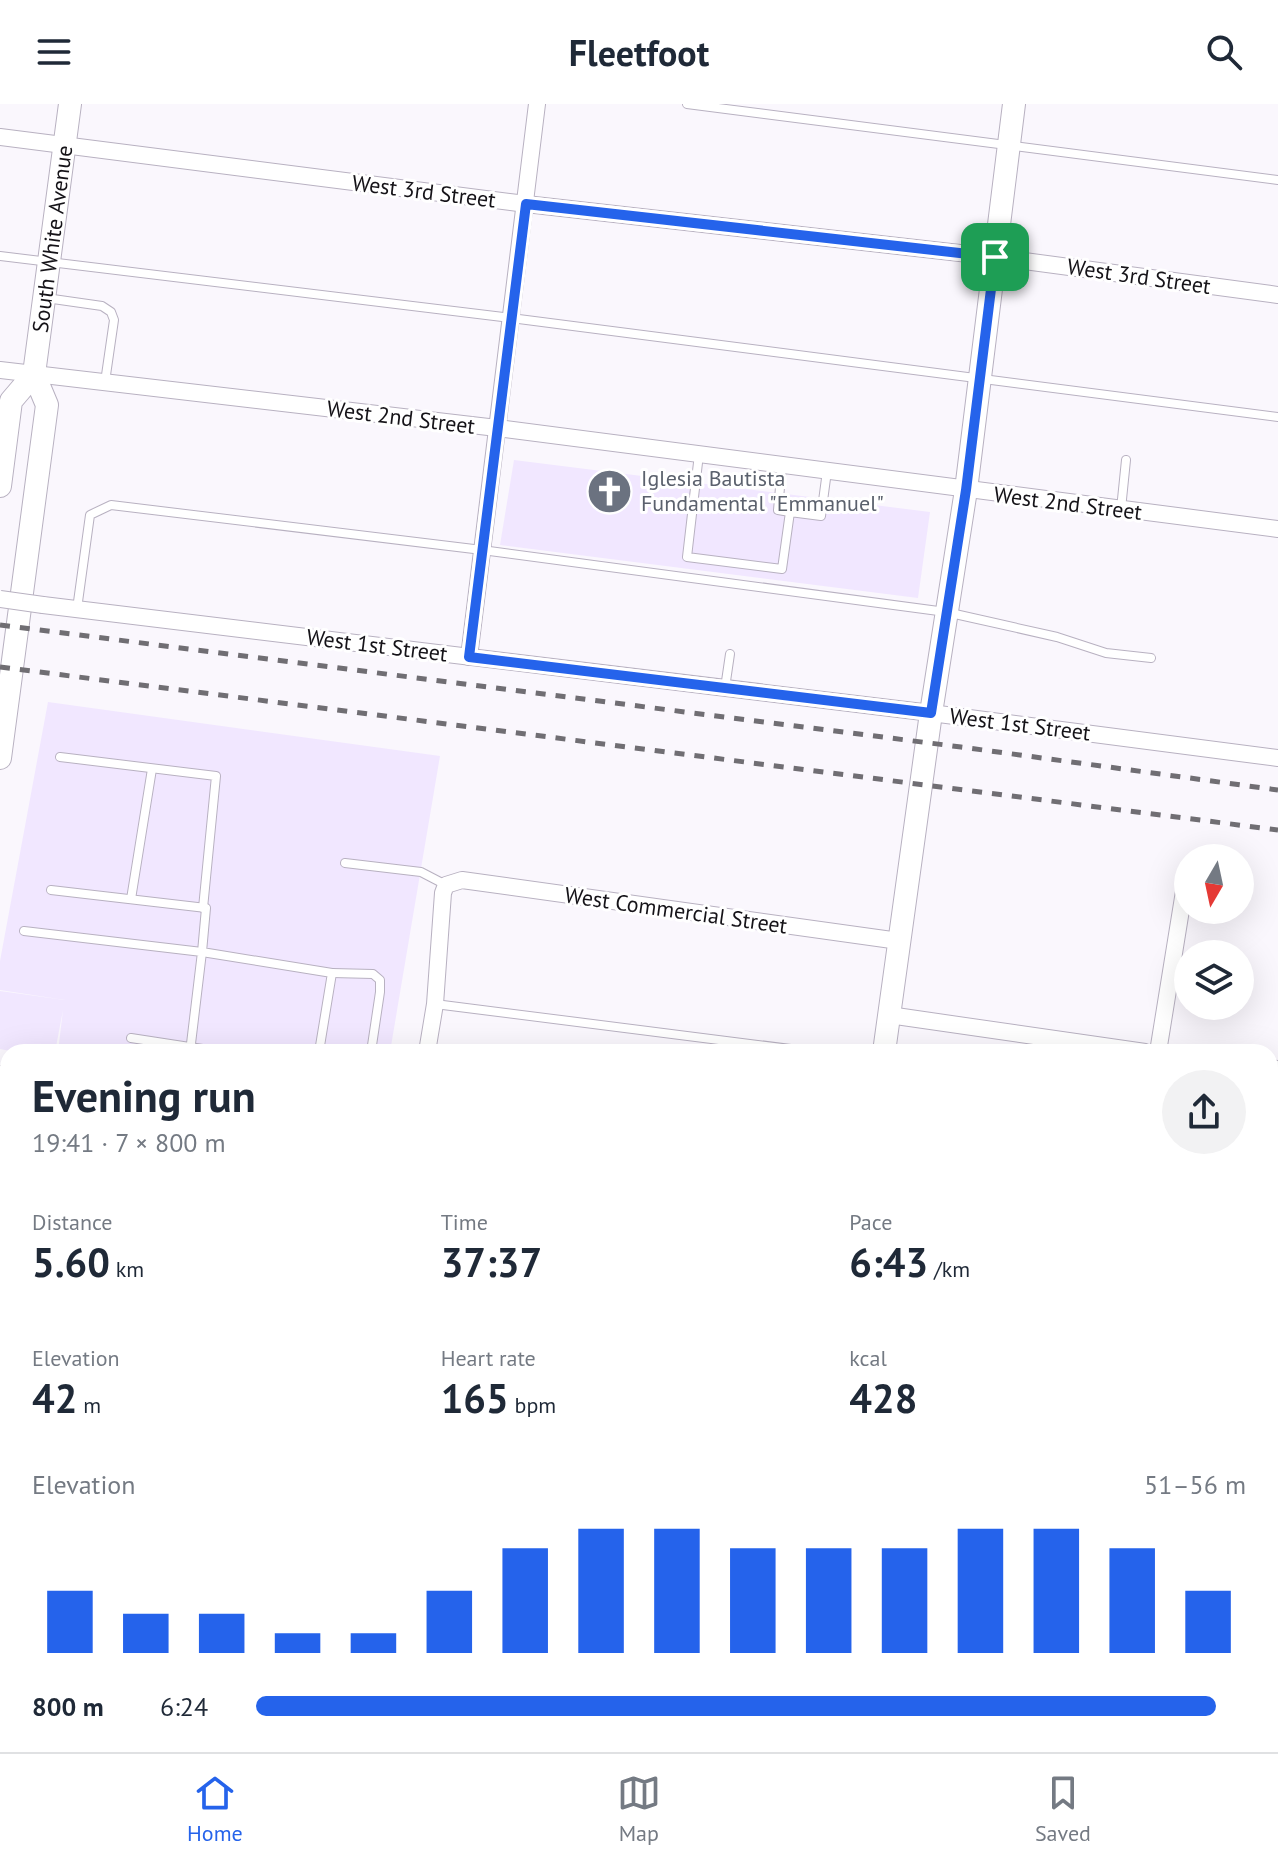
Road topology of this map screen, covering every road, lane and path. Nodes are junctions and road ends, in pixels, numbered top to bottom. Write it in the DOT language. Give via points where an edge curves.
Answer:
graph roads {
  1 [pos="70,104"];
  2 [pos="537,104"];
  3 [pos="687,104"];
  4 [pos="1014,104"];
  5 [pos="0,137"];
  6 [pos="1009,144"];
  7 [pos="65,146"];
  8 [pos="1278,180"];
  9 [pos="526,204"];
  10 [pos="0,256"];
  11 [pos="995,257"];
  12 [pos="49,262"];
  13 [pos="1278,295"];
  14 [pos="44,298"];
  15 [pos="511,318"];
  16 [pos="0,370"];
  17 [pos="34,374"];
  18 [pos="980,380"];
  19 [pos="105,383"];
  20 [pos="1278,417"];
  21 [pos="497,428"];
  22 [pos="699,454"];
  23 [pos="1126,460"];
  24 [pos="782,465"];
  25 [pos="827,471"];
  26 [pos="0,486"];
  27 [pos="966,490"];
  28 [pos="1121,510"];
  29 [pos="790,512"];
  30 [pos="1278,529"];
  31 [pos="482,550"];
  32 [pos="0,599"];
  33 [pos="77,609"];
  34 [pos="946,612"];
  35 [pos="730,654"];
  36 [pos="469,657"];
  37 [pos="1151,658"];
  38 [pos="725,688"];
  39 [pos="931,713"];
  40 [pos="60,757"];
  41 [pos="0,758"];
  42 [pos="1278,758"];
  43 [pos="152,769"];
  44 [pos="345,863"];
  45 [pos="449,883"];
  46 [pos="51,890"];
  47 [pos="131,899"];
  48 [pos="203,908"];
  49 [pos="1179,924"];
  50 [pos="24,931"];
  51 [pos="899,941"];
  52 [pos="202,952"];
  53 [pos="332,973"];
  54 [pos="435,1004"];
  55 [pos="889,1015"];
  56 [pos="131,1038"];
  57 [pos="160,1044"];
  58 [pos="191,1044"];
  59 [pos="320,1044"];
  60 [pos="372,1044"];
  61 [pos="428,1044"];
  62 [pos="751,1044"];
  63 [pos="885,1044"];
  64 [pos="1090,1044"];
  65 [pos="1159,1044"];
  1 -- 7 [label="street, South White Avenue"];
  2 -- 9 [label="street"];
  3 -- 6 [label="lane"];
  4 -- 6 [label="street"];
  5 -- 7 [label="street, West 3rd Street"];
  6 -- 8 [label="lane"];
  6 -- 11 [label="street"];
  7 -- 9 [label="street, West 3rd Street"];
  7 -- 12 [label="street, South White Avenue"];
  9 -- 11 [label="street, West 3rd Street"];
  9 -- 15 [label="street"];
  10 -- 12 [label="lane"];
  11 -- 13 [label="street, West 3rd Street"];
  11 -- 18 [label="street"];
  12 -- 14 [label="street, South White Avenue"];
  12 -- 15 [label="lane"];
  14 -- 17 [label="street, South White Avenue"];
  14 -- 19 [label="lane" via="102,306 111,312"];
  15 -- 18 [label="lane"];
  15 -- 21 [label="street"];
  16 -- 17 [label="street, West 2nd Street"];
  17 -- 19 [label="street, West 2nd Street"];
  17 -- 26 [label="street, South White Avenue" via="11,401"];
  17 -- 41 [label="street, South White Avenue" via="47,405"];
  18 -- 20 [label="lane"];
  18 -- 27 [label="street"];
  19 -- 21 [label="street, West 2nd Street"];
  21 -- 22 [label="street, West 2nd Street"];
  21 -- 31 [label="street"];
  22 -- 24 [label="street, West 2nd Street"];
  22 -- 29 [label="lane" via="687,557 782,569"];
  23 -- 28 [label="lane"];
  24 -- 25 [label="street, West 2nd Street"];
  24 -- 29 [label="lane" via="778,510"];
  25 -- 27 [label="street, West 2nd Street"];
  25 -- 29 [label="lane" via="821,516"];
  27 -- 28 [label="street, West 2nd Street"];
  27 -- 34 [label="street"];
  28 -- 30 [label="street, West 2nd Street"];
  31 -- 33 [label="lane" via="111,505 90,515"];
  31 -- 34 [label="lane"];
  31 -- 36 [label="street"];
  32 -- 33 [label="street, West 1st Street, bridge"];
  33 -- 36 [label="street, West 1st Street"];
  34 -- 37 [label="lane" via="1106,653"];
  34 -- 39 [label="street"];
  35 -- 38 [label="lane"];
  36 -- 38 [label="street, West 1st Street"];
  38 -- 39 [label="street, West 1st Street"];
  39 -- 42 [label="street, West 1st Street"];
  39 -- 51 [label="street"];
  40 -- 43 [label="lane"];
  43 -- 47 [label="lane"];
  43 -- 48 [label="lane" via="216,776"];
  44 -- 45 [label="lane" via="421,872"];
  45 -- 51 [label="street, West Commercial Street" via="462,880"];
  45 -- 54 [label="street" via="443,893"];
  46 -- 47 [label="lane"];
  47 -- 48 [label="lane"];
  48 -- 52 [label="lane"];
  49 -- 65 [label="street"];
  50 -- 52 [label="lane"];
  51 -- 55 [label="street"];
  52 -- 53 [label="lane"];
  52 -- 58 [label="lane"];
  53 -- 59 [label="lane"];
  53 -- 60 [label="lane" via="373,974 380,980"];
  54 -- 61 [label="street"];
  54 -- 62 [label="lane"];
  55 -- 63 [label="street"];
  55 -- 64 [label="street"];
  56 -- 57 [label="lane"];
}
